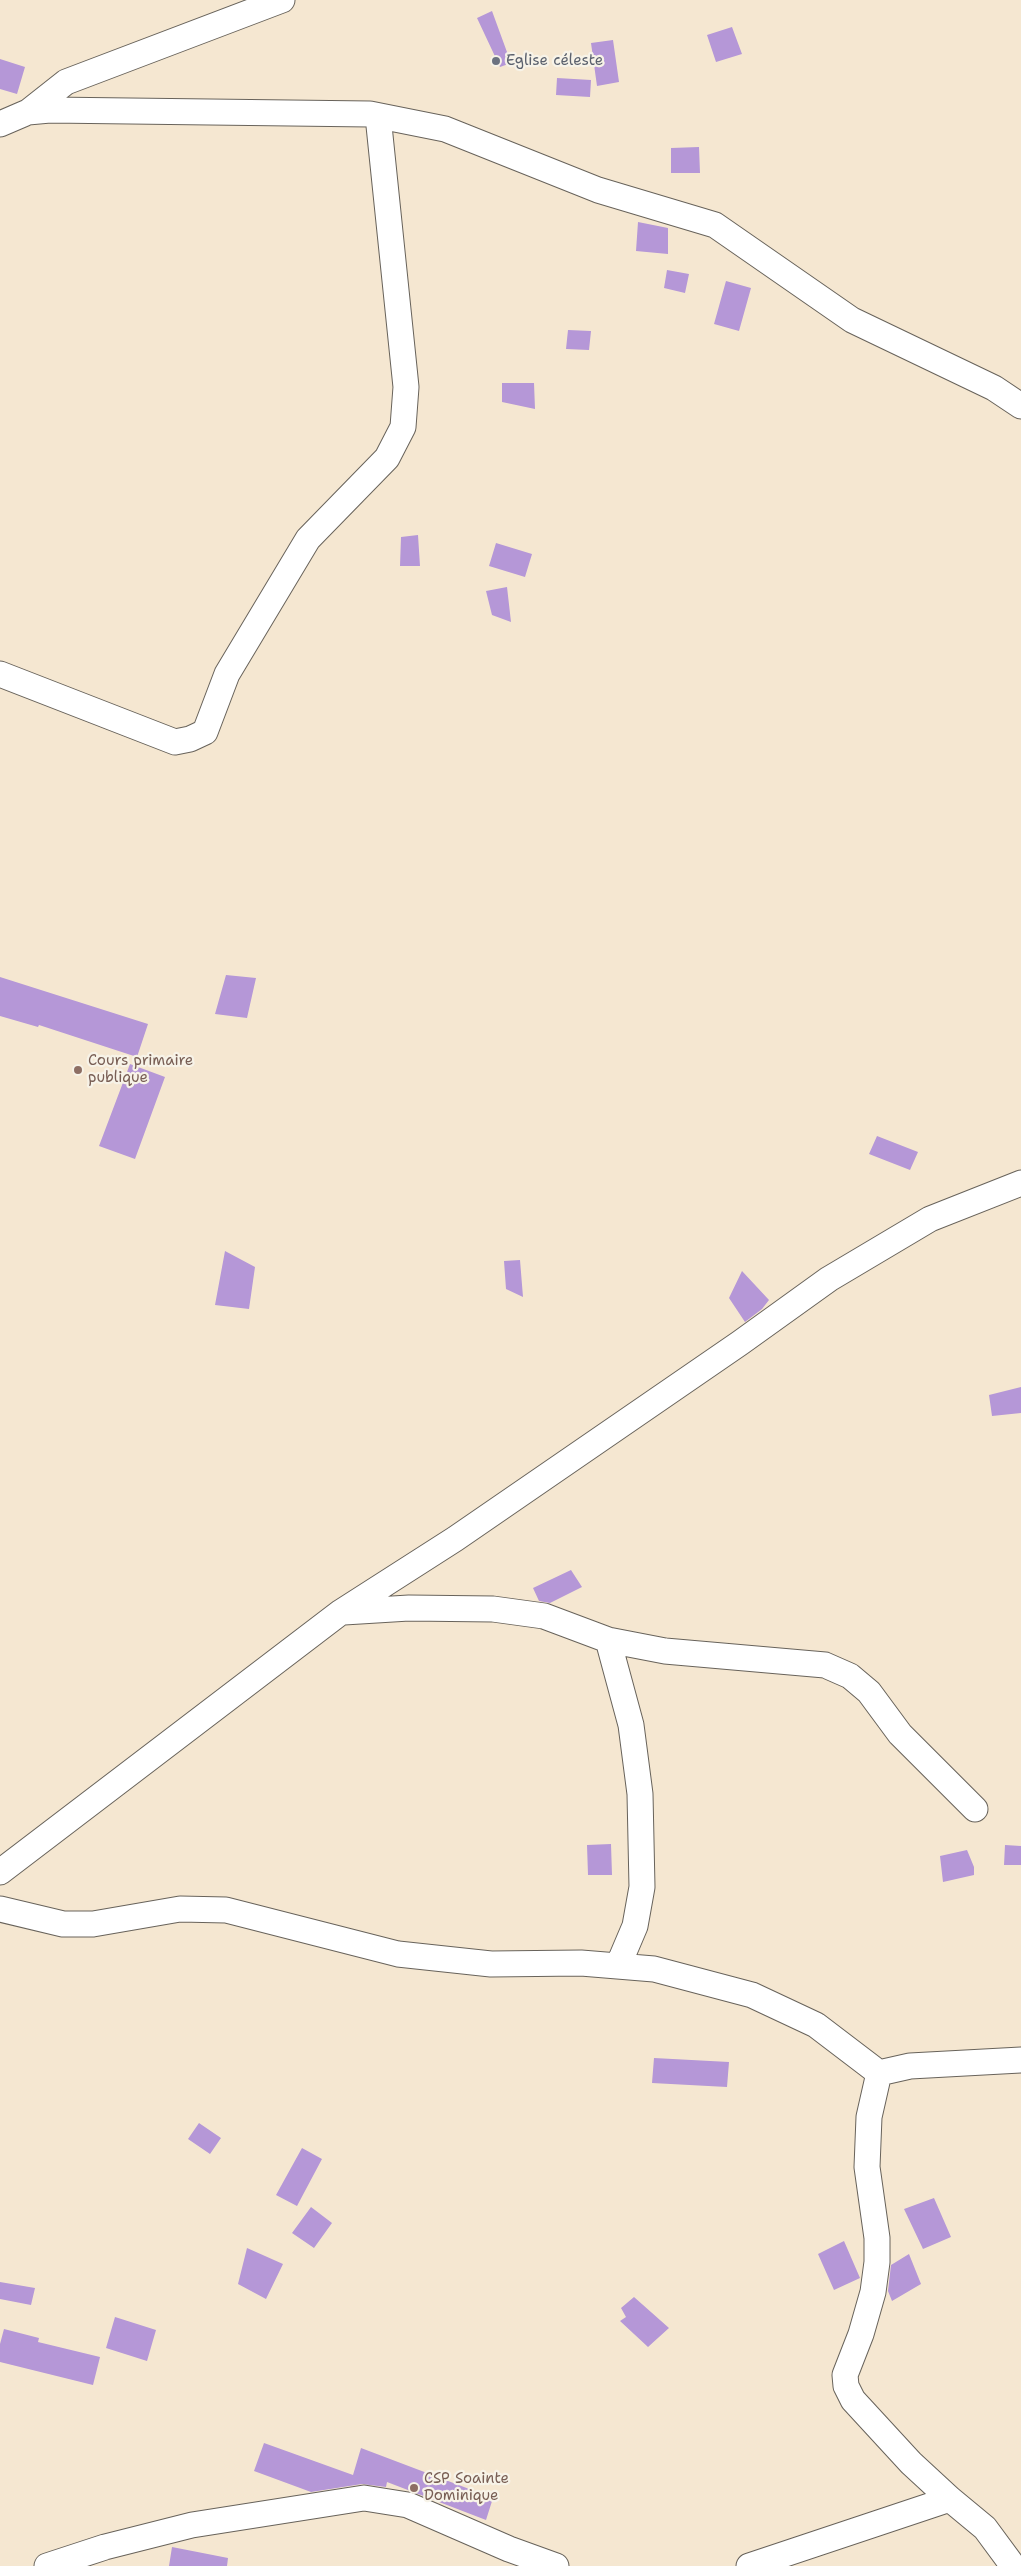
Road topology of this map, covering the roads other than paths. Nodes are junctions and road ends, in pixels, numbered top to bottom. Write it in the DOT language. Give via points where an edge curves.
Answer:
graph roads {
  1 [pos="282,0"];
  2 [pos="28,112"];
  3 [pos="378,116"];
  4 [pos="0,124"];
  5 [pos="1021,406"];
  6 [pos="0,674"];
  7 [pos="1021,1183"];
  8 [pos="341,1612"];
  9 [pos="608,1640"];
  10 [pos="975,1809"];
  11 [pos="0,1872"];
  12 [pos="0,1909"];
  13 [pos="618,1966"];
  14 [pos="1021,2060"];
  15 [pos="879,2072"];
  16 [pos="950,2499"];
  17 [pos="47,2566"];
  18 [pos="556,2566"];
  19 [pos="749,2566"];
  20 [pos="1013,2566"];
  1 -- 2 [label="street" via="66,82"];
  2 -- 3 [label="street"];
  2 -- 4 [label="street"];
  3 -- 5 [label="street" via="445,130 598,190 715,225 852,320 994,388"];
  3 -- 6 [label="street" via="406,387 403,427 387,458 308,539 227,674 205,732 174,742"];
  7 -- 8 [label="street" via="930,1219 829,1279 496,1511"];
  8 -- 9 [label="street" via="409,1608 493,1609 544,1616"];
  8 -- 11 [label="street"];
  9 -- 10 [label="street" via="664,1651 825,1665 850,1676 869,1692 900,1734"];
  9 -- 13 [label="street" via="631,1725 640,1794 642,1887 635,1926"];
  12 -- 13 [label="street" via="63,1924 94,1924 180,1909 226,1910 398,1954 491,1964"];
  13 -- 15 [label="street" via="654,1969 752,1995 816,2025"];
  14 -- 15 [label="street" via="910,2066"];
  15 -- 16 [label="street" via="868,2117 867,2167 877,2238 877,2262 873,2292 845,2375 846,2386 853,2400 911,2463"];
  16 -- 19 [label="street"];
  16 -- 20 [label="street" via="985,2528"];
  17 -- 18 [label="street" via="105,2546 192,2525 364,2498 408,2505"];
}
